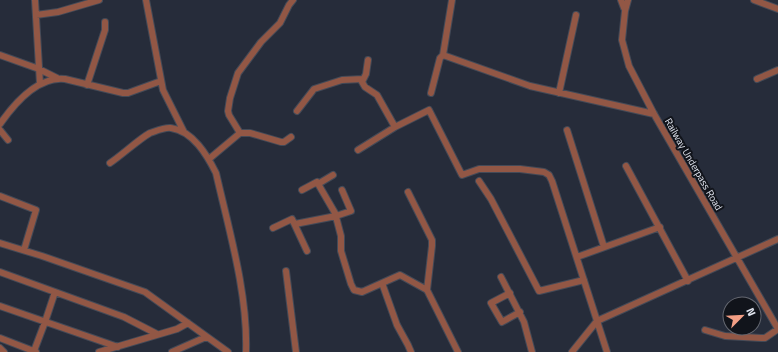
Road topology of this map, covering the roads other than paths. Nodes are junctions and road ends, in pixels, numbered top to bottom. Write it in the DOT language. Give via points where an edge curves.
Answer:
graph roads {
  1 [pos="35,0"];
  2 [pos="99,0"];
  3 [pos="146,0"];
  4 [pos="293,0"];
  5 [pos="452,0"];
  6 [pos="621,0"];
  7 [pos="628,0"];
  8 [pos="754,0"];
  9 [pos="625,9"];
  10 [pos="778,9"];
  11 [pos="36,15"];
  12 [pos="576,15"];
  13 [pos="105,22"];
  14 [pos="0,55"];
  15 [pos="443,55"];
  16 [pos="368,60"];
  17 [pos="40,70"];
  18 [pos="778,70"];
  19 [pos="57,78"];
  20 [pos="363,79"];
  21 [pos="757,79"];
  22 [pos="161,81"];
  23 [pos="40,84"];
  24 [pos="87,85"];
  25 [pos="431,93"];
  26 [pos="559,93"];
  27 [pos="297,111"];
  28 [pos="654,114"];
  29 [pos="0,124"];
  30 [pos="395,127"];
  31 [pos="0,130"];
  32 [pos="567,130"];
  33 [pos="184,132"];
  34 [pos="240,133"];
  35 [pos="291,137"];
  36 [pos="8,140"];
  37 [pos="358,150"];
  38 [pos="209,159"];
  39 [pos="110,163"];
  40 [pos="626,166"];
  41 [pos="333,175"];
  42 [pos="479,181"];
  43 [pos="318,184"];
  44 [pos="302,190"];
  45 [pos="342,190"];
  46 [pos="408,192"];
  47 [pos="0,196"];
  48 [pos="336,216"];
  49 [pos="295,224"];
  50 [pos="660,227"];
  51 [pos="273,228"];
  52 [pos="778,240"];
  53 [pos="0,244"];
  54 [pos="604,247"];
  55 [pos="24,250"];
  56 [pos="307,250"];
  57 [pos="577,257"];
  58 [pos="738,259"];
  59 [pos="286,271"];
  60 [pos="0,272"];
  61 [pos="501,277"];
  62 [pos="584,280"];
  63 [pos="688,281"];
  64 [pos="382,282"];
  65 [pos="427,290"];
  66 [pos="54,292"];
  67 [pos="510,293"];
  68 [pos="0,306"];
  69 [pos="520,312"];
  70 [pos="597,321"];
  71 [pos="45,322"];
  72 [pos="188,324"];
  73 [pos="778,329"];
  74 [pos="705,330"];
  75 [pos="156,334"];
  76 [pos="206,337"];
  77 [pos="0,338"];
  78 [pos="118,347"];
  79 [pos="0,348"];
  80 [pos="35,351"];
  81 [pos="575,351"];
  82 [pos="4,352"];
  83 [pos="99,352"];
  84 [pos="172,352"];
  85 [pos="228,352"];
  86 [pos="246,352"];
  87 [pos="296,352"];
  88 [pos="411,352"];
  89 [pos="458,352"];
  90 [pos="532,352"];
  91 [pos="607,352"];
  1 -- 11 [label="street"];
  2 -- 11 [label="street" via="58,12"];
  3 -- 22 [label="street"];
  4 -- 34 [label="street" via="280,23 261,42 238,74 228,111"];
  5 -- 15 [label="street"];
  6 -- 9 [label="street"];
  7 -- 9 [label="street, Railway Underpass Road"];
  8 -- 10 [label="street"];
  9 -- 28 [label="street, Railway Underpass Road" via="622,40 629,66"];
  11 -- 17 [label="street"];
  12 -- 26 [label="street"];
  13 -- 24 [label="street" via="105,30"];
  14 -- 17 [label="street"];
  15 -- 25 [label="street"];
  15 -- 26 [label="street" via="530,86"];
  16 -- 20 [label="street"];
  17 -- 19 [label="street"];
  17 -- 23 [label="street"];
  18 -- 21 [label="street"];
  19 -- 23 [label="street"];
  19 -- 24 [label="street"];
  20 -- 27 [label="street" via="342,80 314,89"];
  20 -- 30 [label="street" via="366,87 377,95"];
  22 -- 24 [label="street" via="128,93"];
  22 -- 33 [label="street"];
  23 -- 29 [label="street" via="9,112"];
  26 -- 28 [label="street"];
  28 -- 58 [label="street, Railway Underpass Road"];
  30 -- 37 [label="street"];
  30 -- 57 [label="street" via="429,110 462,175 479,169 544,172 552,181"];
  31 -- 36 [label="street"];
  32 -- 54 [label="street"];
  33 -- 38 [label="street"];
  33 -- 39 [label="street" via="166,128 150,134"];
  34 -- 35 [label="street" via="250,133 281,142"];
  34 -- 38 [label="street"];
  38 -- 86 [label="street" via="216,173 236,265 246,319"];
  40 -- 50 [label="street"];
  41 -- 43 [label="street"];
  42 -- 62 [label="street" via="539,291"];
  43 -- 44 [label="street" via="317,182"];
  43 -- 48 [label="street"];
  45 -- 48 [label="street" via="351,211"];
  46 -- 65 [label="street" via="432,240"];
  47 -- 55 [label="street" via="36,210"];
  48 -- 49 [label="street"];
  48 -- 64 [label="street" via="341,236 341,251 354,290 362,292"];
  49 -- 51 [label="street" via="292,219"];
  49 -- 56 [label="street"];
  50 -- 54 [label="street"];
  50 -- 63 [label="street"];
  52 -- 58 [label="street"];
  53 -- 55 [label="street"];
  54 -- 57 [label="street"];
  55 -- 72 [label="street" via="145,292"];
  57 -- 62 [label="street"];
  58 -- 63 [label="street"];
  58 -- 73 [label="street, Railway Underpass Road"];
  59 -- 87 [label="street"];
  60 -- 66 [label="street"];
  61 -- 67 [label="street"];
  62 -- 70 [label="street"];
  63 -- 70 [label="street"];
  64 -- 65 [label="street" via="400,275"];
  64 -- 88 [label="street" via="397,325"];
  65 -- 89 [label="street"];
  66 -- 71 [label="street"];
  66 -- 75 [label="street" via="124,317"];
  67 -- 69 [label="street"];
  67 -- 69 [label="street" via="491,304 502,322"];
  68 -- 71 [label="street"];
  69 -- 90 [label="street"];
  70 -- 81 [label="street"];
  70 -- 91 [label="street"];
  71 -- 78 [label="street"];
  71 -- 80 [label="street"];
  72 -- 75 [label="street"];
  72 -- 76 [label="street"];
  73 -- 74 [label="street" via="765,338 725,336"];
  75 -- 78 [label="street"];
  76 -- 84 [label="street"];
  76 -- 85 [label="street"];
  77 -- 80 [label="street"];
  78 -- 83 [label="street"];
  79 -- 82 [label="street"];
}
